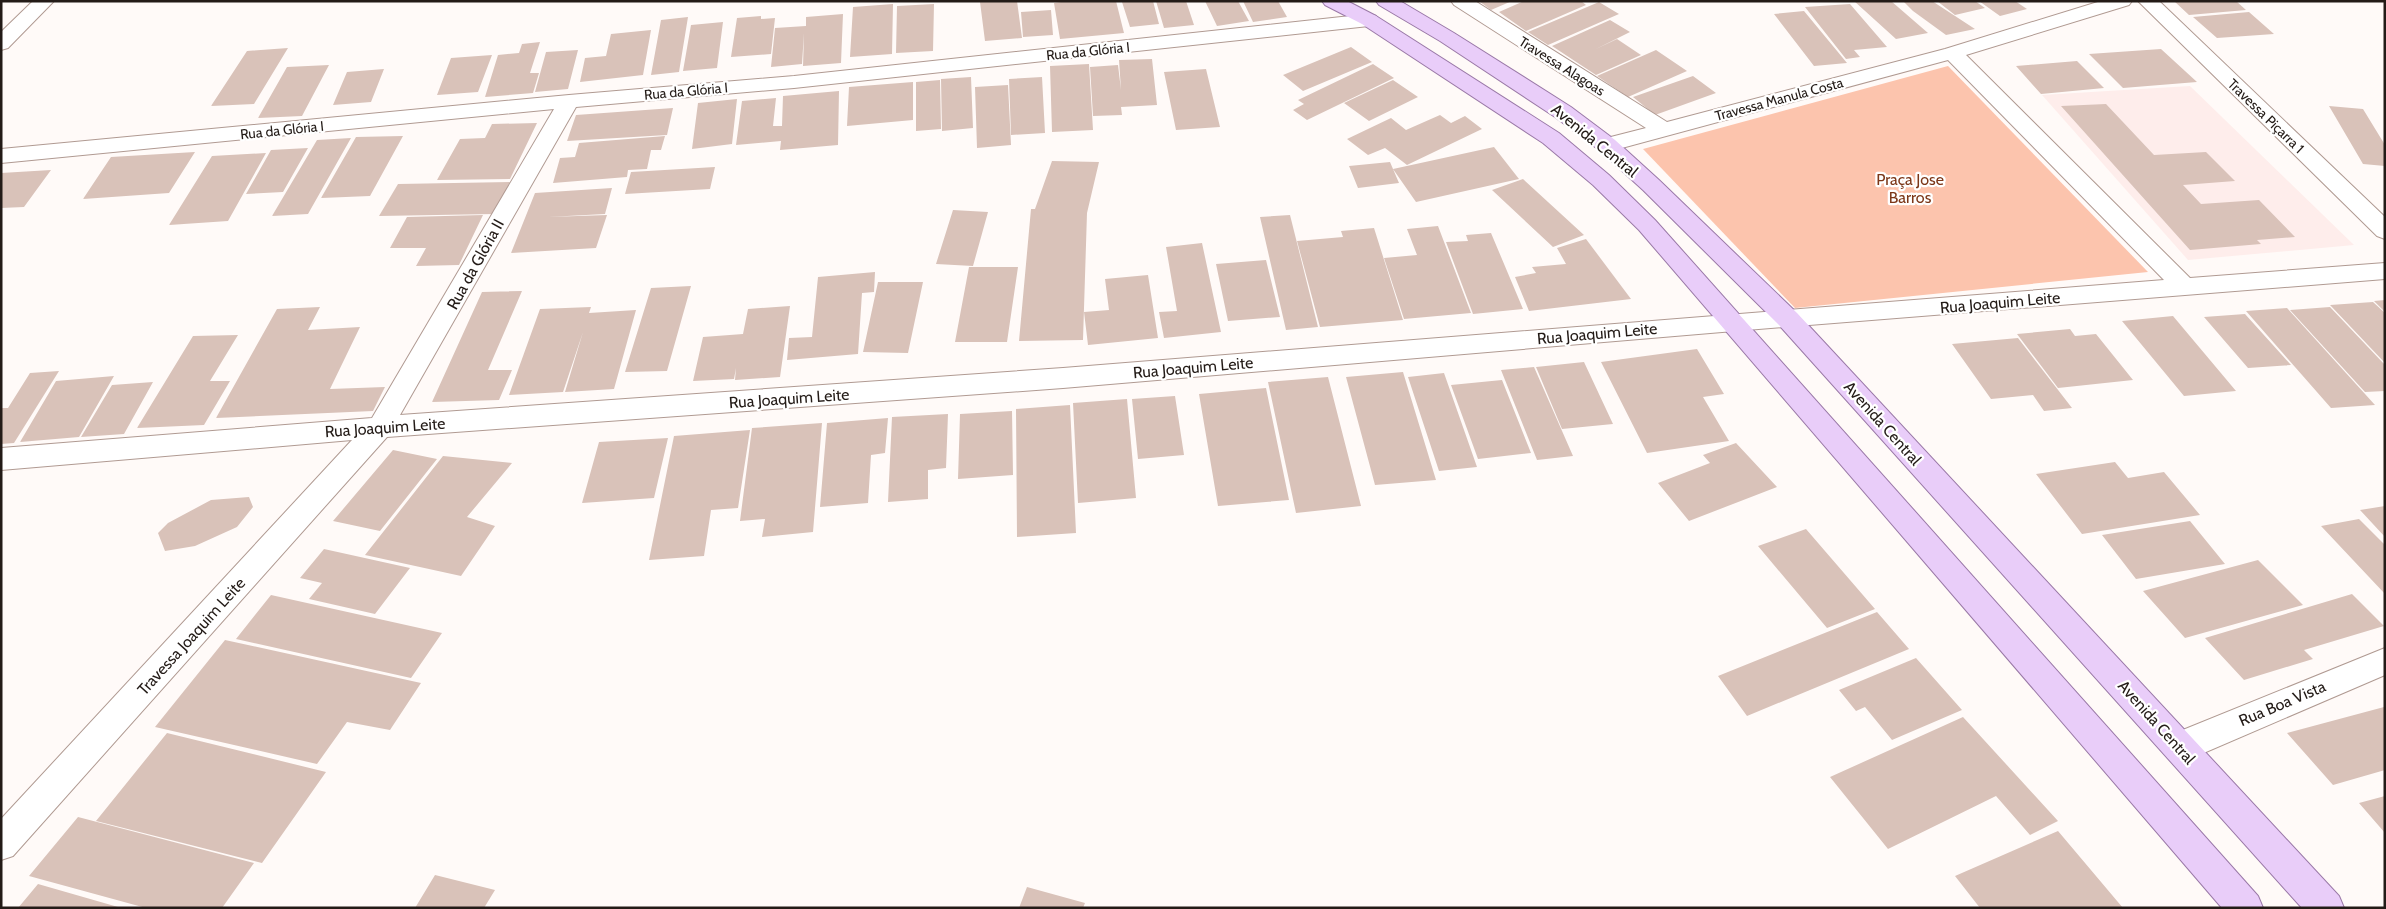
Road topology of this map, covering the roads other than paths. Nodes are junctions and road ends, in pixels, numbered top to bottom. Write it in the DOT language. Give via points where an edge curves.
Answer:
graph roads {
  1 [pos="44,1"];
  2 [pos="1332,1"];
  3 [pos="1461,1"];
  4 [pos="2122,1"];
  5 [pos="2148,1"];
  6 [pos="1377,11"];
  7 [pos="1,44"];
  8 [pos="1952,53"];
  9 [pos="569,101"];
  10 [pos="1664,130"];
  11 [pos="1607,145"];
  12 [pos="1,156"];
  13 [pos="2385,230"];
  14 [pos="2385,271"];
  15 [pos="2185,287"];
  16 [pos="1788,319"];
  17 [pos="1734,322"];
  18 [pos="380,427"];
  19 [pos="1,459"];
  20 [pos="2385,661"];
  21 [pos="2180,747"];
  22 [pos="1,844"];
  23 [pos="2245,908"];
  24 [pos="2326,908"];
  1 -- 7 [label="street"];
  2 -- 6 [label="main road"];
  3 -- 10 [label="street, Travessa Alagoas"];
  4 -- 8 [label="street, Travessa Manula Costa"];
  5 -- 13 [label="street, Travessa Piçarra 1"];
  6 -- 9 [label="street, Rua da Glória I" via="794,82"];
  6 -- 11 [label="main road, Avenida Central" via="1447,37 1563,112"];
  6 -- 17 [label="main road" via="1551,138 1600,180 1647,225"];
  8 -- 10 [label="street, Travessa Manula Costa"];
  8 -- 15 [label="street"];
  9 -- 12 [label="street, Rua da Glória I"];
  9 -- 18 [label="street, Rua da Glória II"];
  10 -- 11 [label="street, Travessa Manula Costa"];
  11 -- 16 [label="main road, Avenida Central"];
  14 -- 15 [label="street, Rua Joaquim Leite"];
  15 -- 16 [label="street, Rua Joaquim Leite"];
  16 -- 17 [label="street, Rua Joaquim Leite"];
  16 -- 21 [label="main road, Avenida Central"];
  17 -- 18 [label="street, Rua Joaquim Leite" via="1063,378"];
  17 -- 23 [label="main road"];
  18 -- 19 [label="street, Rua Joaquim Leite"];
  18 -- 22 [label="street, Travessa Joaquim Leite"];
  20 -- 21 [label="street, Rua Boa Vista"];
  21 -- 24 [label="main road, Avenida Central"];
}
